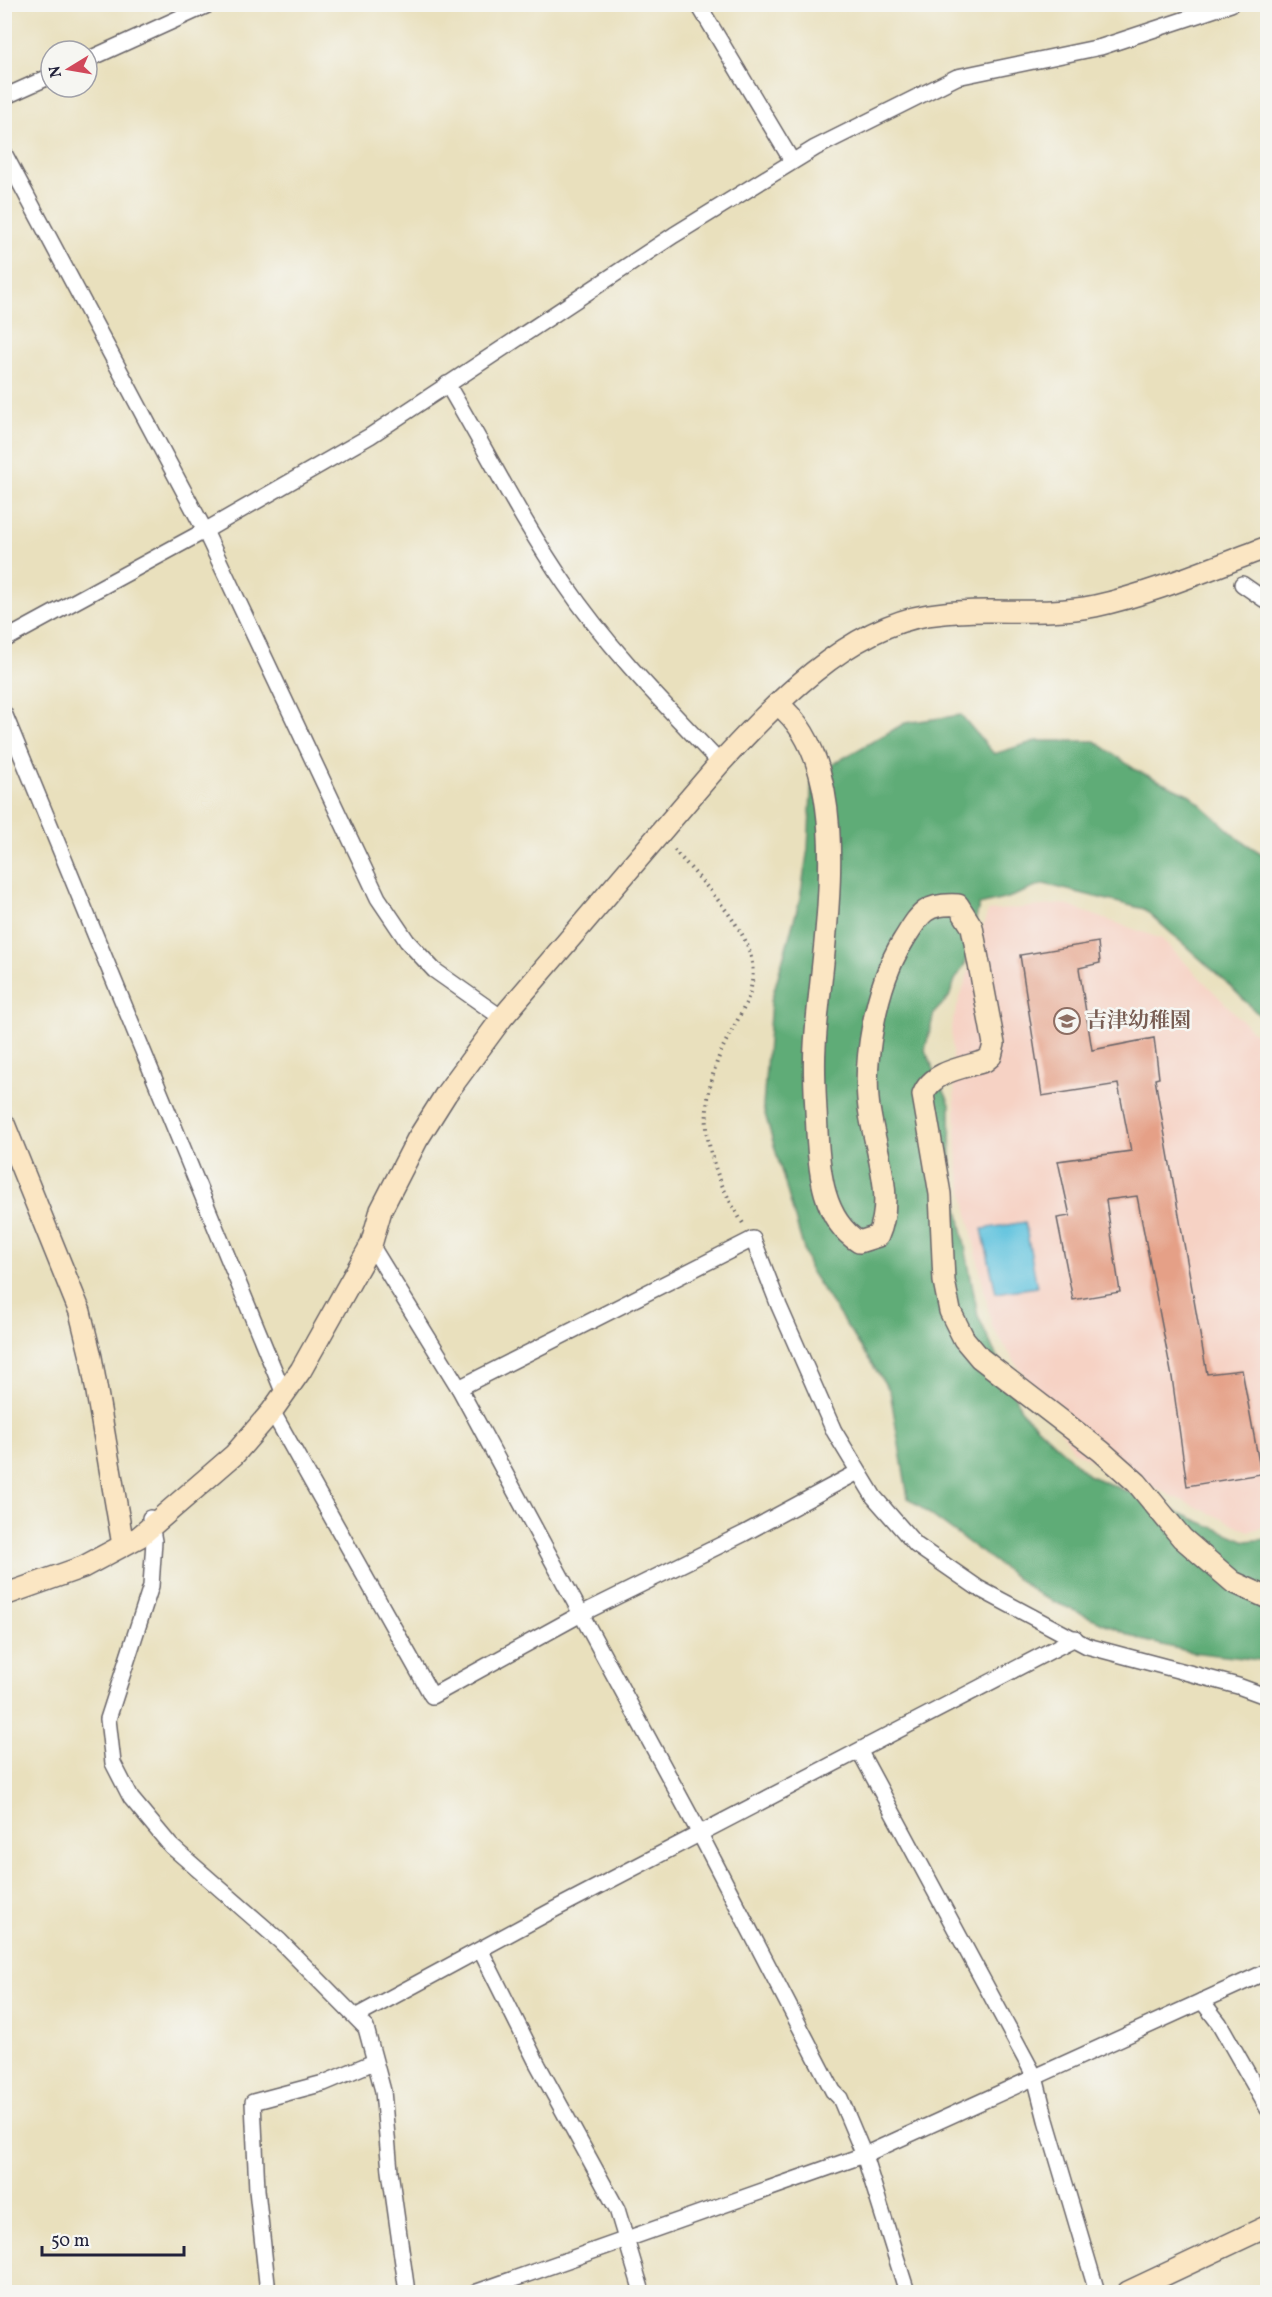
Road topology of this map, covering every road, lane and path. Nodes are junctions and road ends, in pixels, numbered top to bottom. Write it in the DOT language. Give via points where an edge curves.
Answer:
graph roads {
  1 [pos="210,4"];
  2 [pos="698,4"];
  3 [pos="1231,4"];
  4 [pos="99,55"];
  5 [pos="39,81"];
  6 [pos="4,97"];
  7 [pos="4,153"];
  8 [pos="792,161"];
  9 [pos="447,384"];
  10 [pos="205,531"];
  11 [pos="1268,547"];
  12 [pos="1242,584"];
  13 [pos="1268,602"];
  14 [pos="4,640"];
  15 [pos="778,705"];
  16 [pos="4,713"];
  17 [pos="720,763"];
  18 [pos="674,850"];
  19 [pos="502,1018"];
  20 [pos="4,1124"];
  21 [pos="753,1239"];
  22 [pos="371,1245"];
  23 [pos="459,1388"];
  24 [pos="285,1394"];
  25 [pos="272,1412"];
  26 [pos="858,1472"];
  27 [pos="151,1521"];
  28 [pos="123,1545"];
  29 [pos="4,1595"];
  30 [pos="1268,1598"];
  31 [pos="581,1614"];
  32 [pos="1075,1638"];
  33 [pos="1268,1697"];
  34 [pos="860,1752"];
  35 [pos="700,1834"];
  36 [pos="481,1951"];
  37 [pos="1268,1971"];
  38 [pos="1202,2001"];
  39 [pos="357,2016"];
  40 [pos="374,2062"];
  41 [pos="1035,2077"];
  42 [pos="1268,2109"];
  43 [pos="864,2155"];
  44 [pos="1268,2226"];
  45 [pos="626,2240"];
  46 [pos="268,2292"];
  47 [pos="407,2292"];
  48 [pos="477,2292"];
  49 [pos="642,2292"];
  50 [pos="908,2292"];
  51 [pos="1098,2292"];
  52 [pos="1128,2292"];
  1 -- 4 [label="street"];
  2 -- 8 [label="street"];
  3 -- 8 [label="street" via="1101,47 957,77"];
  5 -- 6 [label="street"];
  7 -- 10 [label="street"];
  8 -- 9 [label="street"];
  9 -- 10 [label="street" via="370,436"];
  9 -- 17 [label="street" via="519,513 566,586 636,676"];
  10 -- 14 [label="street"];
  10 -- 19 [label="street" via="378,898 407,941 434,970"];
  11 -- 15 [label="street" via="1142,593 1094,606 1041,613 927,615 889,626 859,639"];
  12 -- 13 [label="street"];
  15 -- 17 [label="street"];
  15 -- 30 [label="street" via="800,728 811,749 828,814 829,889 815,1047 822,1180 835,1220 859,1242 878,1236 883,1226 884,1188 869,1113 868,1075 879,994 890,961 918,916 937,904 958,905 972,927 994,1044 986,1061 935,1077 923,1095 940,1194 944,1281 950,1311 964,1339 981,1359 1101,1451 1137,1483 1182,1538 1233,1582"];
  16 -- 24 [label="street"];
  17 -- 19 [label="street"];
  18 -- 21 [label="path" via="738,930 748,946 752,965 750,996 717,1060 705,1121 718,1181"];
  19 -- 22 [label="street" via="417,1140 381,1210"];
  20 -- 28 [label="street" via="80,1312"];
  21 -- 23 [label="street"];
  21 -- 26 [label="street" via="778,1306 834,1431"];
  22 -- 23 [label="street"];
  22 -- 24 [label="street"];
  23 -- 31 [label="street"];
  24 -- 25 [label="street"];
  25 -- 27 [label="street" via="234,1455"];
  25 -- 31 [label="street" via="432,1696"];
  26 -- 31 [label="street"];
  26 -- 32 [label="street" via="874,1497 916,1545 978,1588"];
  27 -- 28 [label="street"];
  27 -- 39 [label="street" via="151,1586 108,1719 113,1763 131,1798 171,1846 280,1941"];
  28 -- 29 [label="street" via="83,1567"];
  31 -- 35 [label="street"];
  32 -- 33 [label="street" via="1097,1649"];
  32 -- 34 [label="street"];
  34 -- 35 [label="street"];
  34 -- 41 [label="street"];
  35 -- 36 [label="street"];
  35 -- 43 [label="street" via="840,2098"];
  36 -- 39 [label="street"];
  36 -- 45 [label="street" via="617,2209"];
  37 -- 38 [label="street"];
  38 -- 41 [label="street"];
  38 -- 42 [label="street" via="1219,2023"];
  39 -- 40 [label="street" via="366,2028"];
  40 -- 46 [label="street" via="324,2083 253,2102"];
  40 -- 47 [label="street" via="383,2091"];
  41 -- 43 [label="street"];
  41 -- 51 [label="street"];
  43 -- 45 [label="street"];
  43 -- 50 [label="street"];
  44 -- 52 [label="street"];
  45 -- 48 [label="street"];
  45 -- 49 [label="street"];
}
